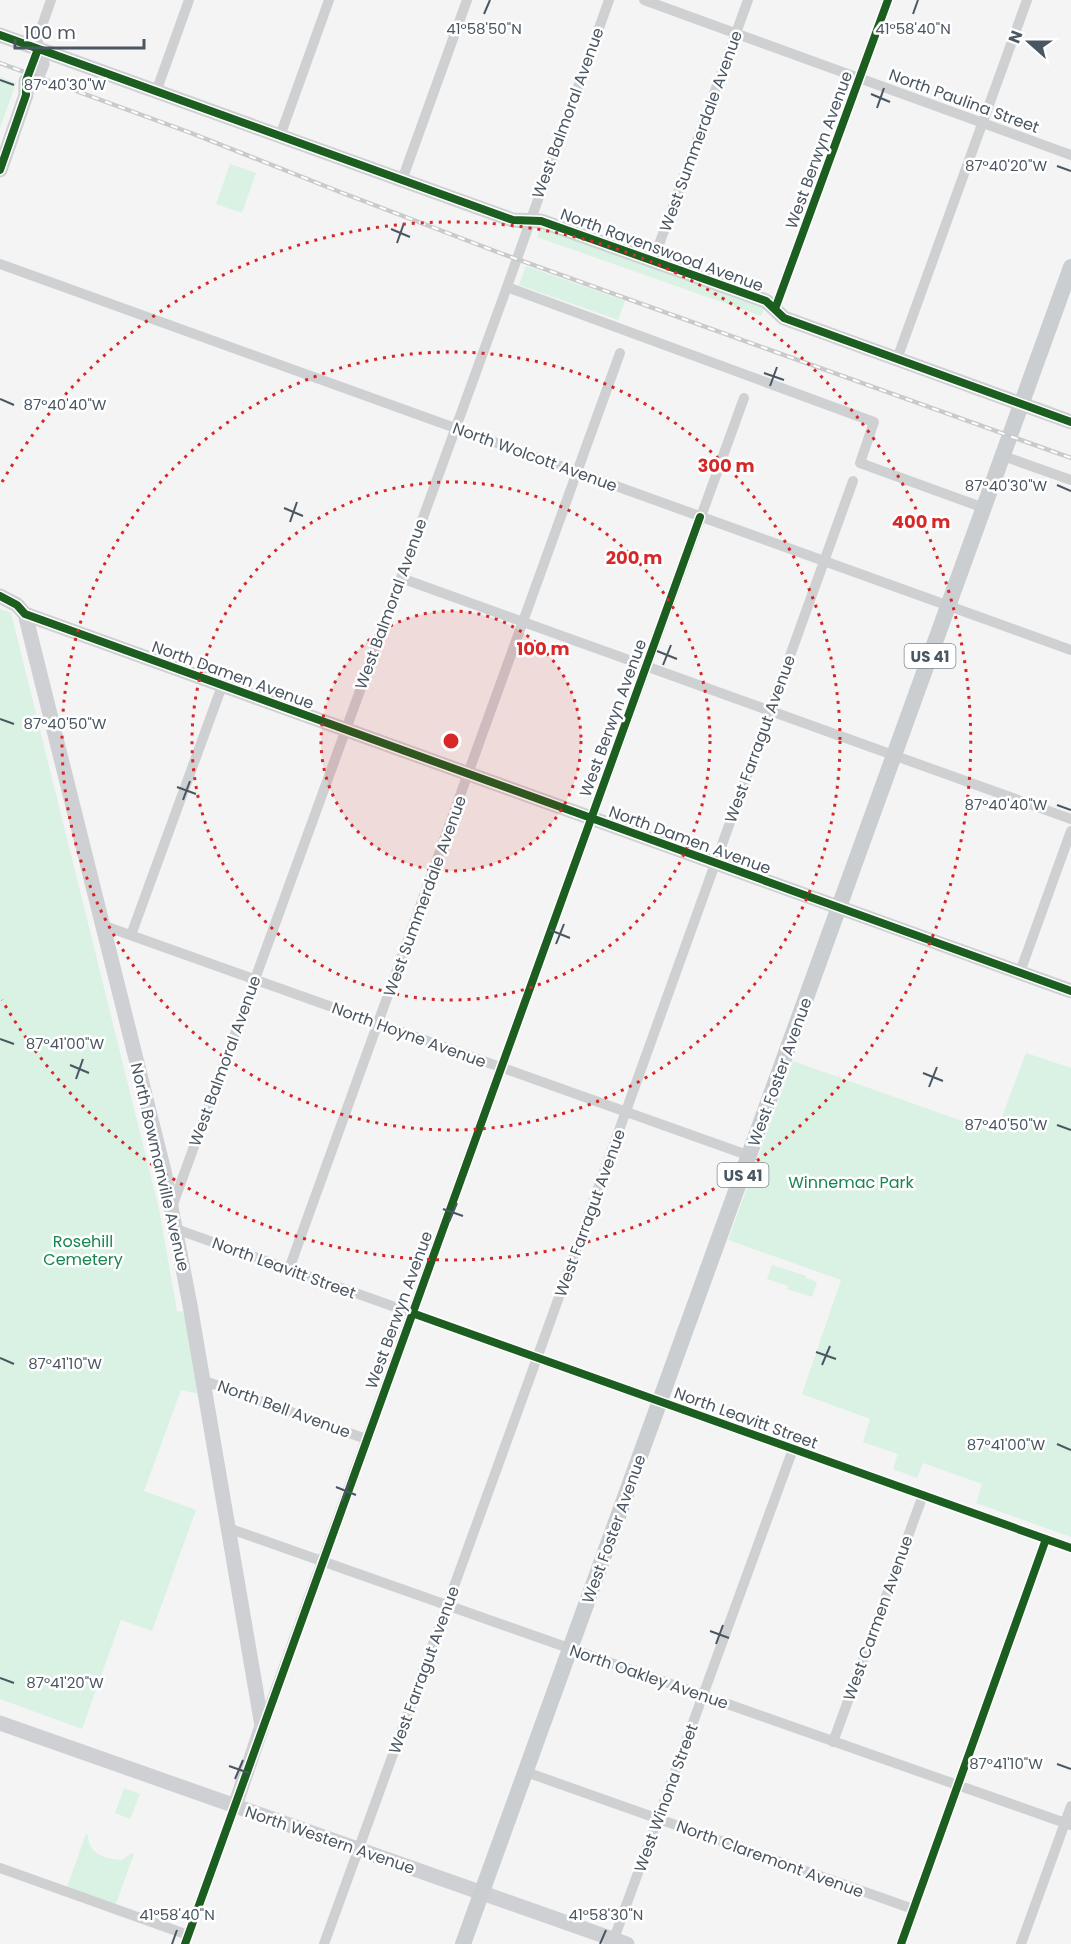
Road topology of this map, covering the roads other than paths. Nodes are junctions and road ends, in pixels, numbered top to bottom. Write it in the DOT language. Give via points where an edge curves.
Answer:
graph roads {
  1 [pos="51,0"];
  2 [pos="189,0"];
  3 [pos="329,0"];
  4 [pos="468,0"];
  5 [pos="609,0"];
  6 [pos="644,0"];
  7 [pos="748,0"];
  8 [pos="888,0"];
  9 [pos="1027,0"];
  10 [pos="736,33"];
  11 [pos="0,35"];
  12 [pos="38,49"];
  13 [pos="860,78"];
  14 [pos="156,92"];
  15 [pos="982,122"];
  16 [pos="280,136"];
  17 [pos="1071,155"];
  18 [pos="0,170"];
  19 [pos="402,180"];
  20 [pos="529,220"];
  21 [pos="654,261"];
  22 [pos="0,264"];
  23 [pos="1071,267"];
  24 [pos="507,287"];
  25 [pos="775,309"];
  26 [pos="620,353"];
  27 [pos="897,359"];
  28 [pos="744,398"];
  29 [pos="1022,404"];
  30 [pos="1071,422"];
  31 [pos="455,428"];
  32 [pos="1003,456"];
  33 [pos="577,472"];
  34 [pos="1071,480"];
  35 [pos="853,481"];
  36 [pos="984,508"];
  37 [pos="700,517"];
  38 [pos="824,561"];
  39 [pos="401,578"];
  40 [pos="0,596"];
  41 [pos="948,606"];
  42 [pos="25,614"];
  43 [pos="523,622"];
  44 [pos="1071,650"];
  45 [pos="646,666"];
  46 [pos="222,686"];
  47 [pos="770,711"];
  48 [pos="345,730"];
  49 [pos="895,756"];
  50 [pos="468,775"];
  51 [pos="591,819"];
  52 [pos="1071,819"];
  53 [pos="1071,831"];
  54 [pos="715,863"];
  55 [pos="840,907"];
  56 [pos="102,925"];
  57 [pos="131,935"];
  58 [pos="1020,972"];
  59 [pos="255,979"];
  60 [pos="1071,991"];
  61 [pos="379,1024"];
  62 [pos="501,1067"];
  63 [pos="626,1112"];
  64 [pos="750,1156"];
  65 [pos="172,1207"];
  66 [pos="176,1229"];
  67 [pos="289,1269"];
  68 [pos="412,1313"];
  69 [pos="537,1358"];
  70 [pos="202,1380"];
  71 [pos="660,1402"];
  72 [pos="366,1438"];
  73 [pos="793,1449"];
  74 [pos="923,1495"];
  75 [pos="228,1528"];
  76 [pos="1046,1539"];
  77 [pos="1071,1548"];
  78 [pos="322,1561"];
  79 [pos="447,1605"];
  80 [pos="570,1649"];
  81 [pos="703,1695"];
  82 [pos="0,1724"];
  83 [pos="262,1726"];
  84 [pos="833,1742"];
  85 [pos="526,1772"];
  86 [pos="957,1785"];
  87 [pos="235,1806"];
  88 [pos="1071,1806"];
  89 [pos="658,1819"];
  90 [pos="1068,1824"];
  91 [pos="358,1849"];
  92 [pos="0,1868"];
  93 [pos="481,1893"];
  94 [pos="913,1909"];
  95 [pos="186,1939"];
  96 [pos="618,1942"];
  97 [pos="324,1944"];
  98 [pos="463,1944"];
  99 [pos="901,1944"];
  100 [pos="1021,1944"];
  1 -- 12 [label="street" via="38,37"];
  2 -- 14 [label="street"];
  3 -- 16 [label="street"];
  4 -- 19 [label="street"];
  5 -- 20 [label="street, West Balmoral Avenue"];
  6 -- 10 [label="street, North Paulina Street"];
  7 -- 10 [label="street, West Summerdale Avenue"];
  8 -- 13 [label="street, West Berwyn Avenue"];
  9 -- 15 [label="street"];
  10 -- 13 [label="street, North Paulina Street"];
  10 -- 21 [label="street, West Summerdale Avenue"];
  11 -- 12 [label="street, North Ravenswood Avenue"];
  12 -- 14 [label="street, North Ravenswood Avenue"];
  12 -- 18 [label="street" via="42,64 31,79"];
  13 -- 15 [label="street, North Paulina Street"];
  13 -- 25 [label="street, West Berwyn Avenue"];
  14 -- 16 [label="street, North Ravenswood Avenue"];
  15 -- 17 [label="street, North Paulina Street"];
  15 -- 27 [label="street"];
  16 -- 19 [label="street, North Ravenswood Avenue"];
  19 -- 20 [label="street, North Ravenswood Avenue" via="513,220"];
  20 -- 21 [label="street, North Ravenswood Avenue" via="541,220"];
  20 -- 24 [label="street, West Balmoral Avenue"];
  21 -- 25 [label="street, North Ravenswood Avenue" via="766,301"];
  22 -- 31 [label="street, North Wolcott Avenue"];
  23 -- 29 [label="main road, West Foster Avenue / US 41"];
  24 -- 31 [label="street, West Balmoral Avenue"];
  24 -- 36 [label="street" via="874,422 860,463"];
  25 -- 27 [label="street, North Ravenswood Avenue" via="784,318"];
  26 -- 33 [label="street, West Summerdale Avenue"];
  27 -- 29 [label="street, North Ravenswood Avenue"];
  28 -- 37 [label="street, West Berwyn Avenue"];
  29 -- 30 [label="street, North Ravenswood Avenue"];
  29 -- 32 [label="main road, West Foster Avenue / US 41"];
  31 -- 33 [label="street, North Wolcott Avenue"];
  31 -- 39 [label="street, West Balmoral Avenue"];
  32 -- 34 [label="street"];
  32 -- 36 [label="main road, West Foster Avenue / US 41"];
  33 -- 37 [label="street, North Wolcott Avenue"];
  33 -- 43 [label="street, West Summerdale Avenue"];
  35 -- 38 [label="street, West Farragut Avenue"];
  36 -- 41 [label="main road, West Foster Avenue / US 41"];
  37 -- 38 [label="street, North Wolcott Avenue"];
  37 -- 45 [label="street, West Berwyn Avenue"];
  38 -- 41 [label="street, North Wolcott Avenue"];
  38 -- 47 [label="street, West Farragut Avenue"];
  39 -- 43 [label="street"];
  39 -- 48 [label="street, West Balmoral Avenue"];
  40 -- 42 [label="street, North Damen Avenue" via="17,604"];
  41 -- 44 [label="street, North Wolcott Avenue"];
  41 -- 49 [label="main road, West Foster Avenue / US 41"];
  42 -- 46 [label="street, North Damen Avenue"];
  42 -- 56 [label="street, North Bowmanville Avenue"];
  43 -- 45 [label="street"];
  43 -- 50 [label="street, West Summerdale Avenue"];
  45 -- 47 [label="street"];
  45 -- 51 [label="street, West Berwyn Avenue"];
  46 -- 48 [label="street, North Damen Avenue"];
  46 -- 57 [label="street"];
  47 -- 49 [label="street"];
  47 -- 54 [label="street, West Farragut Avenue"];
  48 -- 50 [label="street, North Damen Avenue"];
  48 -- 59 [label="street, West Balmoral Avenue"];
  49 -- 52 [label="street"];
  49 -- 55 [label="main road, West Foster Avenue / US 41"];
  50 -- 51 [label="street, North Damen Avenue"];
  50 -- 61 [label="street, West Summerdale Avenue"];
  51 -- 54 [label="street, North Damen Avenue"];
  51 -- 62 [label="street, West Berwyn Avenue"];
  53 -- 58 [label="street"];
  54 -- 55 [label="street, North Damen Avenue"];
  54 -- 63 [label="street, West Farragut Avenue"];
  55 -- 58 [label="street, North Damen Avenue"];
  55 -- 64 [label="main road, West Foster Avenue / US 41"];
  56 -- 57 [label="street, North Hoyne Avenue"];
  56 -- 65 [label="street, North Bowmanville Avenue"];
  57 -- 59 [label="street, North Hoyne Avenue"];
  58 -- 60 [label="street, North Damen Avenue"];
  59 -- 61 [label="street, North Hoyne Avenue"];
  59 -- 65 [label="street, West Balmoral Avenue"];
  61 -- 62 [label="street, North Hoyne Avenue"];
  61 -- 67 [label="street, West Summerdale Avenue"];
  62 -- 63 [label="street, North Hoyne Avenue"];
  62 -- 68 [label="street, West Berwyn Avenue"];
  63 -- 64 [label="street, North Hoyne Avenue"];
  63 -- 69 [label="street, West Farragut Avenue"];
  64 -- 71 [label="main road, West Foster Avenue / US 41"];
  65 -- 66 [label="street, North Bowmanville Avenue"];
  66 -- 67 [label="street, North Leavitt Street"];
  66 -- 70 [label="street, North Bowmanville Avenue"];
  67 -- 68 [label="street, North Leavitt Street"];
  68 -- 69 [label="street, North Leavitt Street"];
  68 -- 72 [label="street, West Berwyn Avenue"];
  69 -- 71 [label="street, North Leavitt Street"];
  69 -- 79 [label="street, West Farragut Avenue"];
  70 -- 72 [label="street, North Bell Avenue"];
  70 -- 75 [label="street, North Bowmanville Avenue"];
  71 -- 73 [label="street, North Leavitt Street"];
  71 -- 80 [label="main road, West Foster Avenue / US 41"];
  72 -- 78 [label="street, West Berwyn Avenue"];
  73 -- 74 [label="street, North Leavitt Street"];
  73 -- 81 [label="street, West Winona Street"];
  74 -- 76 [label="street, North Leavitt Street"];
  74 -- 84 [label="street, West Carmen Avenue"];
  75 -- 78 [label="street, North Oakley Avenue"];
  75 -- 83 [label="street, North Bowmanville Avenue"];
  76 -- 77 [label="street, North Leavitt Street"];
  76 -- 86 [label="street"];
  78 -- 79 [label="street, North Oakley Avenue"];
  78 -- 83 [label="street, West Berwyn Avenue"];
  79 -- 80 [label="street, North Oakley Avenue"];
  79 -- 91 [label="street, West Farragut Avenue"];
  80 -- 81 [label="street, North Oakley Avenue"];
  80 -- 85 [label="main road, West Foster Avenue / US 41"];
  81 -- 84 [label="street, North Oakley Avenue"];
  81 -- 89 [label="street, West Winona Street"];
  82 -- 87 [label="street, North Western Avenue"];
  83 -- 87 [label="street, West Berwyn Avenue"];
  84 -- 86 [label="street, North Oakley Avenue"];
  85 -- 89 [label="street, North Claremont Avenue"];
  85 -- 93 [label="main road, West Foster Avenue / US 41"];
  86 -- 90 [label="street, North Oakley Avenue"];
  86 -- 94 [label="street"];
  87 -- 91 [label="street, North Western Avenue"];
  87 -- 95 [label="street, West Berwyn Avenue"];
  88 -- 90 [label="street"];
  89 -- 94 [label="street, North Claremont Avenue"];
  89 -- 96 [label="street, West Winona Street"];
  90 -- 100 [label="street"];
  91 -- 93 [label="street, North Western Avenue"];
  91 -- 97 [label="street, West Farragut Avenue"];
  92 -- 95 [label="street"];
  93 -- 96 [label="street, North Western Avenue"];
  93 -- 98 [label="main road, West Foster Avenue / US 41"];
  94 -- 99 [label="street"];
}
